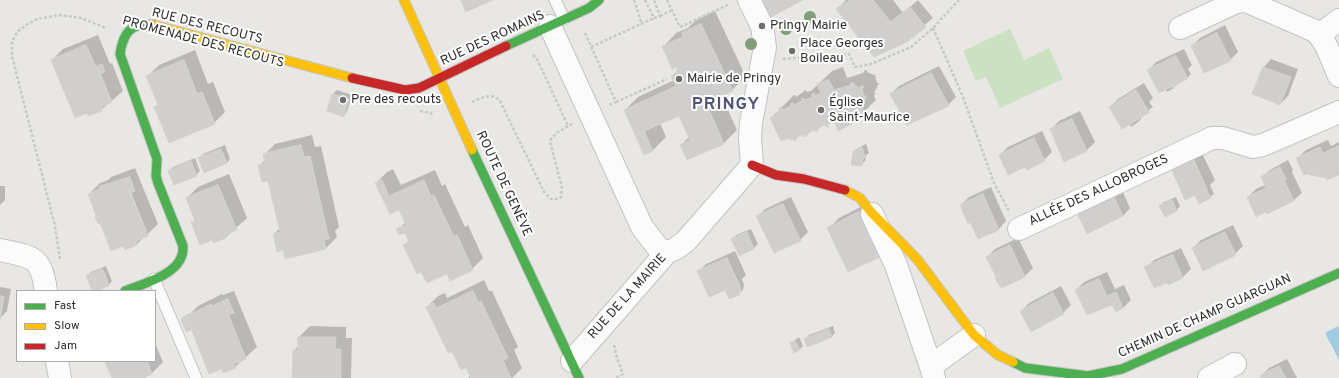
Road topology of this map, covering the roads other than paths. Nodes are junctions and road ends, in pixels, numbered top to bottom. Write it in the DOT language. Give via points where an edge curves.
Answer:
graph roads {
  1 [pos="404,0"];
  2 [pos="556,0"];
  3 [pos="599,0"];
  4 [pos="740,2"];
  5 [pos="1339,20"];
  6 [pos="557,23"];
  7 [pos="1180,28"];
  8 [pos="1319,35"];
  9 [pos="1339,76"];
  10 [pos="439,78"];
  11 [pos="1339,112"];
  12 [pos="752,165"];
  13 [pos="871,212"];
  14 [pos="1019,229"];
  15 [pos="0,250"];
  16 [pos="667,252"];
  17 [pos="1339,272"];
  18 [pos="154,279"];
  19 [pos="46,290"];
  20 [pos="127,290"];
  21 [pos="974,335"];
  22 [pos="57,362"];
  23 [pos="1235,364"];
  24 [pos="572,371"];
  25 [pos="933,374"];
  26 [pos="60,378"];
  27 [pos="196,378"];
  28 [pos="1209,378"];
  1 -- 10 [label="street, ROUTE DE GENÈVE"];
  2 -- 6 [label="lane"];
  3 -- 6 [label="street, RUE DES ROMAINS" via="589,8"];
  4 -- 12 [label="street" via="762,26 765,48 751,123"];
  5 -- 8 [label="street"];
  6 -- 10 [label="street, RUE DES ROMAINS"];
  6 -- 16 [label="street" via="591,114 630,204 642,227 659,248"];
  7 -- 8 [label="street" via="1241,1 1254,3 1309,27"];
  8 -- 9 [label="street"];
  10 -- 18 [label="street, RUE DES RECOUTS" via="422,88 405,90 152,24 132,27 120,44 120,54 157,159 156,176 184,254 174,268"];
  10 -- 24 [label="street, ROUTE DE GENÈVE"];
  11 -- 14 [label="street, ALLÉE DES ALLOBROGES" via="1263,145 1253,147 1218,138 1208,140"];
  12 -- 13 [label="street, CHEMIN DE CHAMP GUARGUAN" via="776,175 804,179 849,191 860,198"];
  12 -- 16 [label="street, RUE DE LA MAIRIE" via="685,242"];
  13 -- 21 [label="street, CHEMIN DE CHAMP GUARGUAN" via="917,259"];
  13 -- 25 [label="street" via="896,265"];
  15 -- 19 [label="street" via="27,256 38,263"];
  16 -- 24 [label="street, RUE DE LA MAIRIE"];
  17 -- 21 [label="street, CHEMIN DE CHAMP GUARGUAN" via="1156,355 1122,369 1088,376 1026,368 998,355"];
  18 -- 20 [label="street"];
  18 -- 27 [label="lane"];
  21 -- 25 [label="street" via="935,363"];
  22 -- 26 [label="street"];
  23 -- 28 [label="street"];
}
